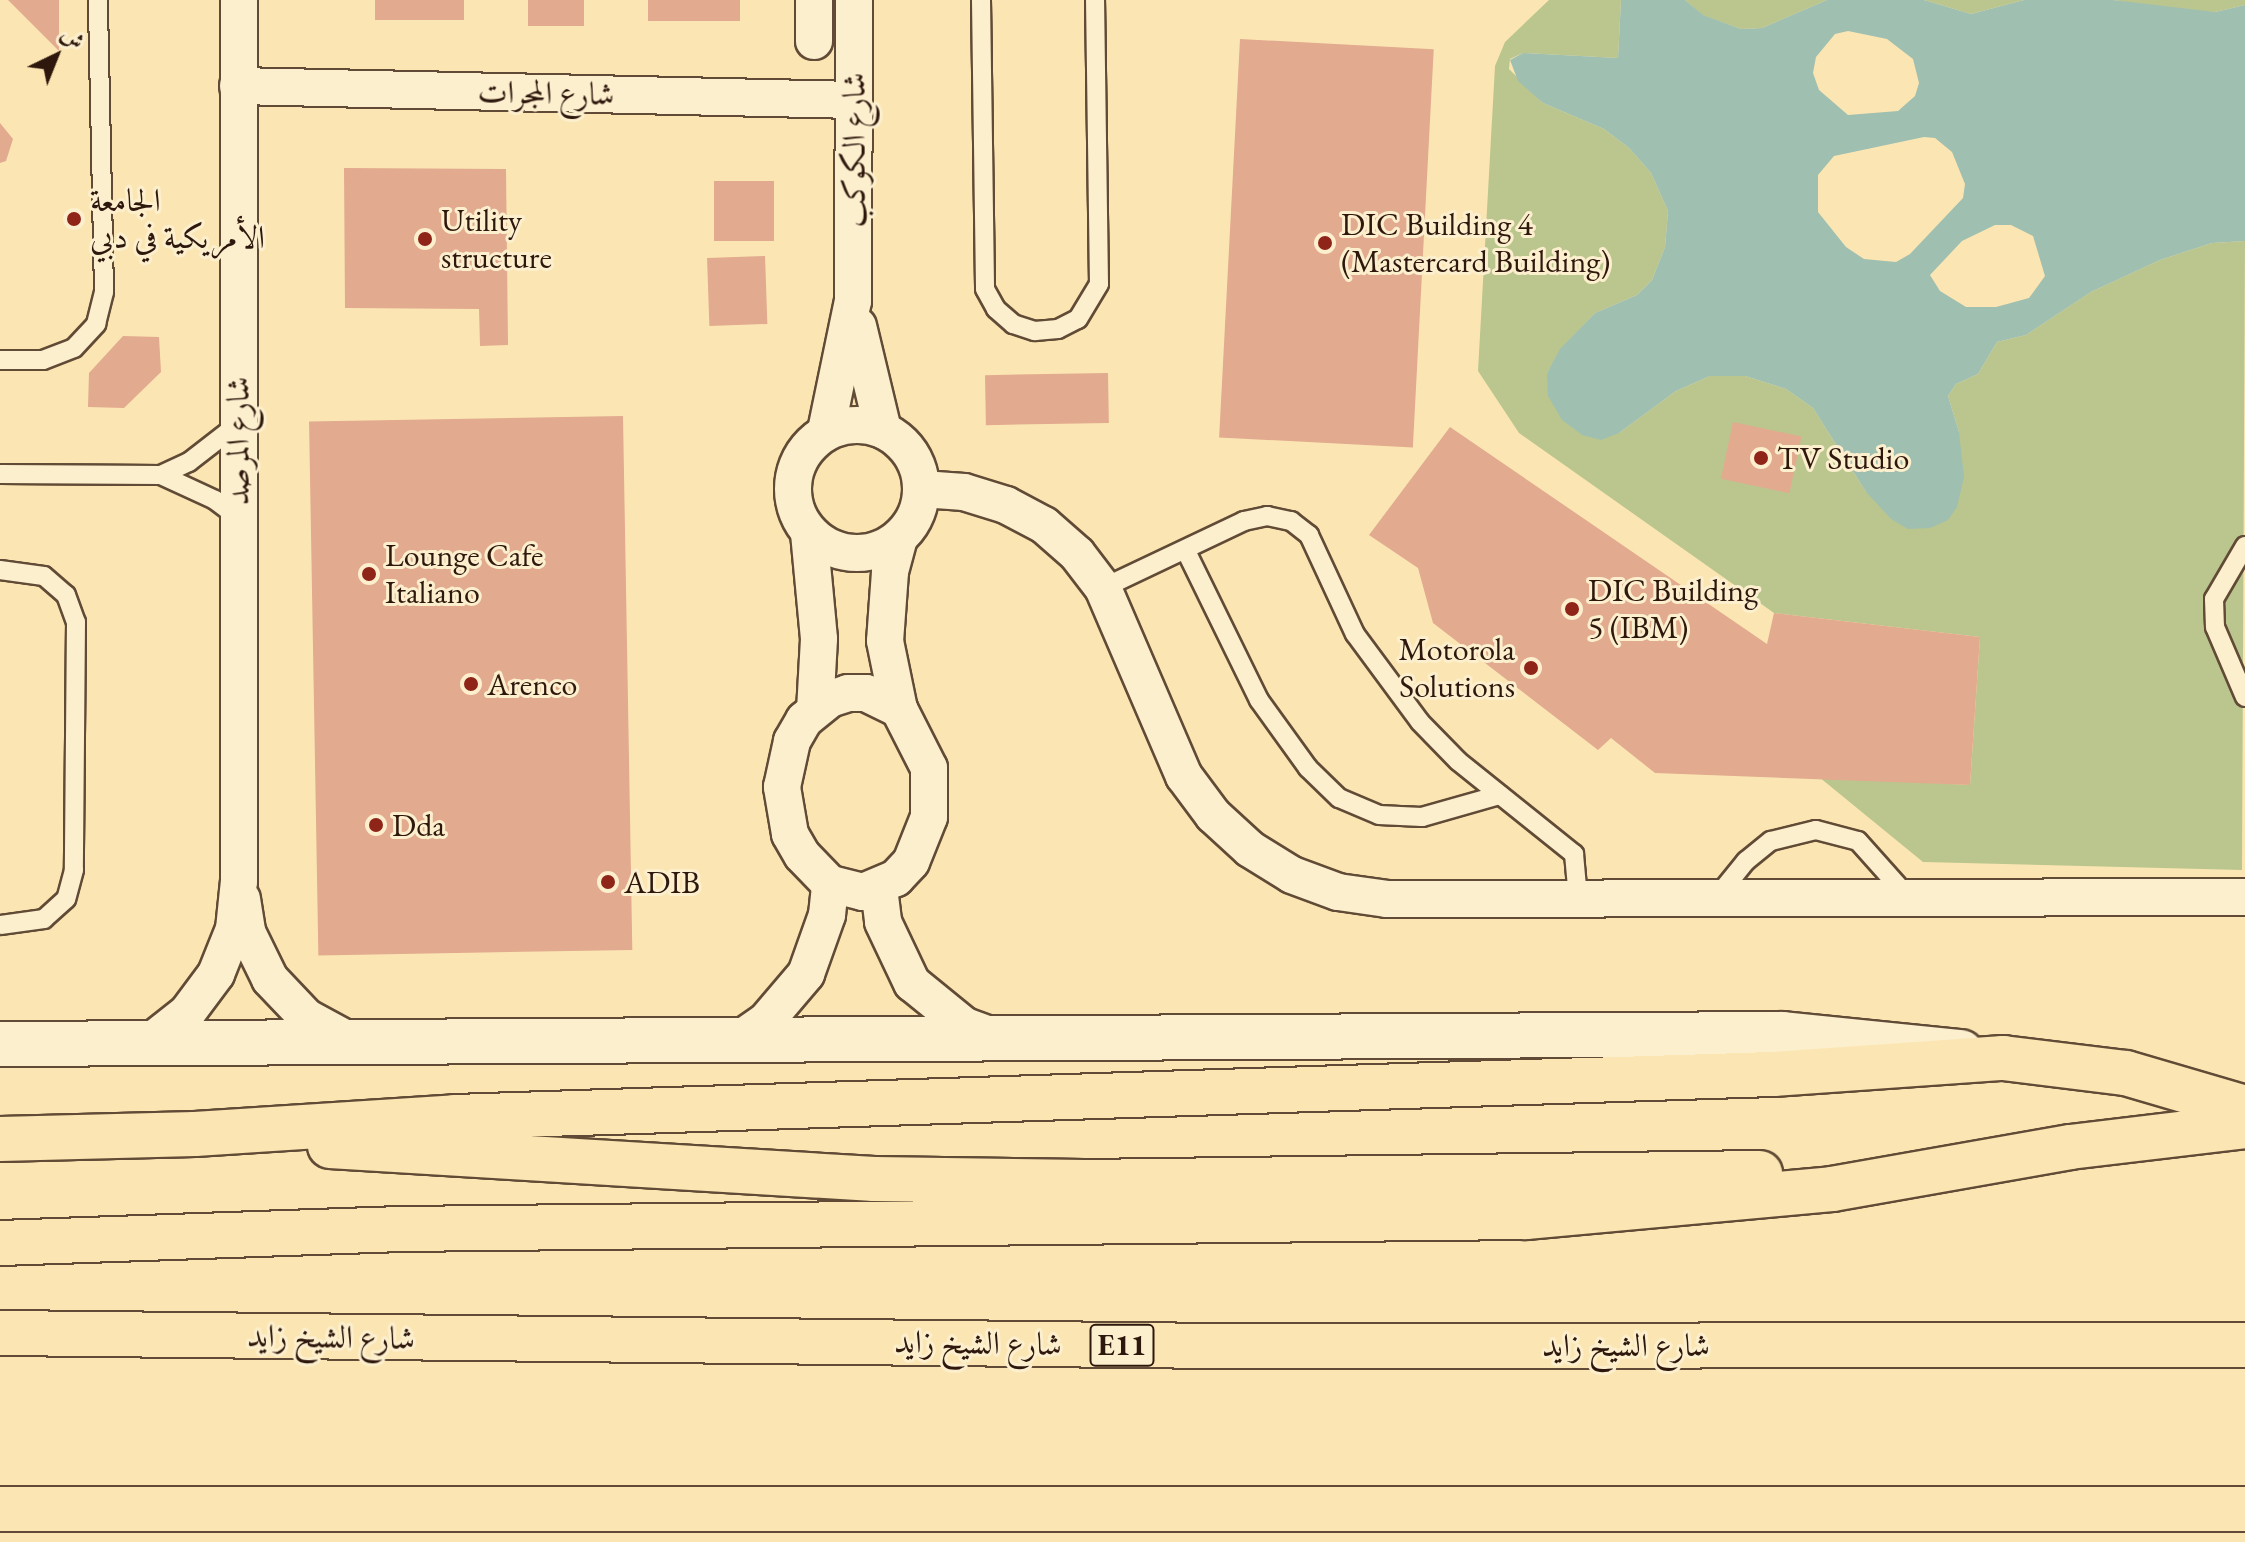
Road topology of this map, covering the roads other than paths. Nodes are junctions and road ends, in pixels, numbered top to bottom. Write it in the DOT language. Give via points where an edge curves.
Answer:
graph roads {
  1 [pos="98,0"];
  2 [pos="239,0"];
  3 [pos="814,0"];
  4 [pos="854,0"];
  5 [pos="981,0"];
  6 [pos="1095,0"];
  7 [pos="814,41"];
  8 [pos="238,86"];
  9 [pos="854,100"];
  10 [pos="853,301"];
  11 [pos="0,360"];
  12 [pos="238,424"];
  13 [pos="883,430"];
  14 [pos="826,431"];
  15 [pos="0,474"];
  16 [pos="161,475"];
  17 [pos="922,489"];
  18 [pos="239,518"];
  19 [pos="809,533"];
  20 [pos="899,538"];
  21 [pos="2245,546"];
  22 [pos="1186,551"];
  23 [pos="0,570"];
  24 [pos="1103,588"];
  25 [pos="2245,697"];
  26 [pos="899,709"];
  27 [pos="815,710"];
  28 [pos="1500,795"];
  29 [pos="239,881"];
  30 [pos="830,884"];
  31 [pos="879,888"];
  32 [pos="2244,895"];
  33 [pos="1578,898"];
  34 [pos="1716,898"];
  35 [pos="1909,898"];
  36 [pos="0,925"];
  37 [pos="997,1037"];
  38 [pos="740,1039"];
  39 [pos="352,1042"];
  40 [pos="149,1043"];
  41 [pos="0,1044"];
  42 [pos="2003,1058"];
  43 [pos="2245,1108"];
  44 [pos="2245,1126"];
  45 [pos="195,1134"];
  46 [pos="0,1139"];
  47 [pos="1931,1171"];
  48 [pos="0,1243"];
  49 [pos="0,1333"];
  50 [pos="2245,1345"];
  51 [pos="0,1509"];
  52 [pos="2245,1509"];
  53 [pos="538,1512"];
  54 [pos="655,1542"];
  1 -- 11 [label="lane" via="104,292 96,324 74,348 54,356"];
  2 -- 8 [label="street, شارع المرصد"];
  3 -- 7 [label="street"];
  4 -- 9 [label="street, شارع الكوكب"];
  5 -- 6 [label="lane" via="985,289 1013,324 1035,331 1058,329 1078,319 1099,284"];
  8 -- 9 [label="street, شارع المجرات"];
  8 -- 12 [label="street, شارع المرصد"];
  9 -- 10 [label="street, شارع الكوكب"];
  10 -- 13 [label="street, شارع الكوكب"];
  10 -- 14 [label="street, شارع الكوكب"];
  12 -- 16 [label="lane" via="189,462"];
  12 -- 18 [label="street, شارع المرصد"];
  13 -- 14 [label="street" via="845,425"];
  13 -- 17 [label="street" via="911,453"];
  14 -- 19 [label="street" via="805,451 793,477 798,516"];
  15 -- 16 [label="lane"];
  16 -- 18 [label="lane" via="215,500"];
  17 -- 20 [label="street" via="916,516"];
  17 -- 24 [label="street" via="964,492 1044,525 1077,554"];
  18 -- 29 [label="street, شارع المرصد"];
  19 -- 20 [label="street" via="829,547 853,554 886,547"];
  19 -- 27 [label="street" via="819,639"];
  20 -- 26 [label="street" via="890,572 885,641"];
  21 -- 25 [label="lane" via="2214,599 2215,627"];
  22 -- 24 [label="lane"];
  22 -- 28 [label="lane" via="1259,700 1308,768 1339,798 1379,815 1422,817"];
  22 -- 28 [label="lane" via="1244,521 1267,516 1291,521 1309,535 1335,598 1385,679 1420,722"];
  23 -- 36 [label="lane" via="44,576 66,595 76,622 74,870 66,899 44,919"];
  24 -- 33 [label="street" via="1184,776 1213,815 1250,849 1292,875 1338,892 1387,899"];
  26 -- 27 [label="street" via="857,693 830,699"];
  26 -- 31 [label="street" via="922,745 929,768 929,817 911,862"];
  27 -- 30 [label="street" via="792,741 783,799 796,845"];
  28 -- 33 [label="lane" via="1574,854"];
  29 -- 39 [label="street, شارع المرصد" via="247,932 270,979 306,1017"];
  29 -- 40 [label="street, شارع المرصد" via="234,929 216,974 187,1013"];
  30 -- 31 [label="street" via="863,892"];
  30 -- 38 [label="street" via="827,915 806,974 766,1021"];
  31 -- 37 [label="street" via="883,922 912,983 965,1026"];
  32 -- 35 [label="street"];
  33 -- 34 [label="street"];
  34 -- 35 [label="street"];
  34 -- 35 [label="lane" via="1746,861 1771,841 1816,830 1858,841"];
  37 -- 38 [label="main road"];
  37 -- 42 [label="main road" via="1783,1034"];
  38 -- 39 [label="main road"];
  39 -- 40 [label="main road"];
  40 -- 41 [label="main road"];
  42 -- 43 [label="highway" via="2126,1073"];
  42 -- 45 [label="highway" via="1773,1074 426,1118"];
  44 -- 47 [label="highway"];
  45 -- 46 [label="highway"];
  45 -- 47 [label="highway" via="874,1179 1084,1182"];
  47 -- 48 [label="highway" via="1730,1202 1526,1217 398,1229"];
  49 -- 50 [label="highway, شارع الشيخ زايد / E11" via="1226,1346"];
  51 -- 53 [label="highway"];
  52 -- 53 [label="highway"];
  53 -- 54 [label="highway"];
}
